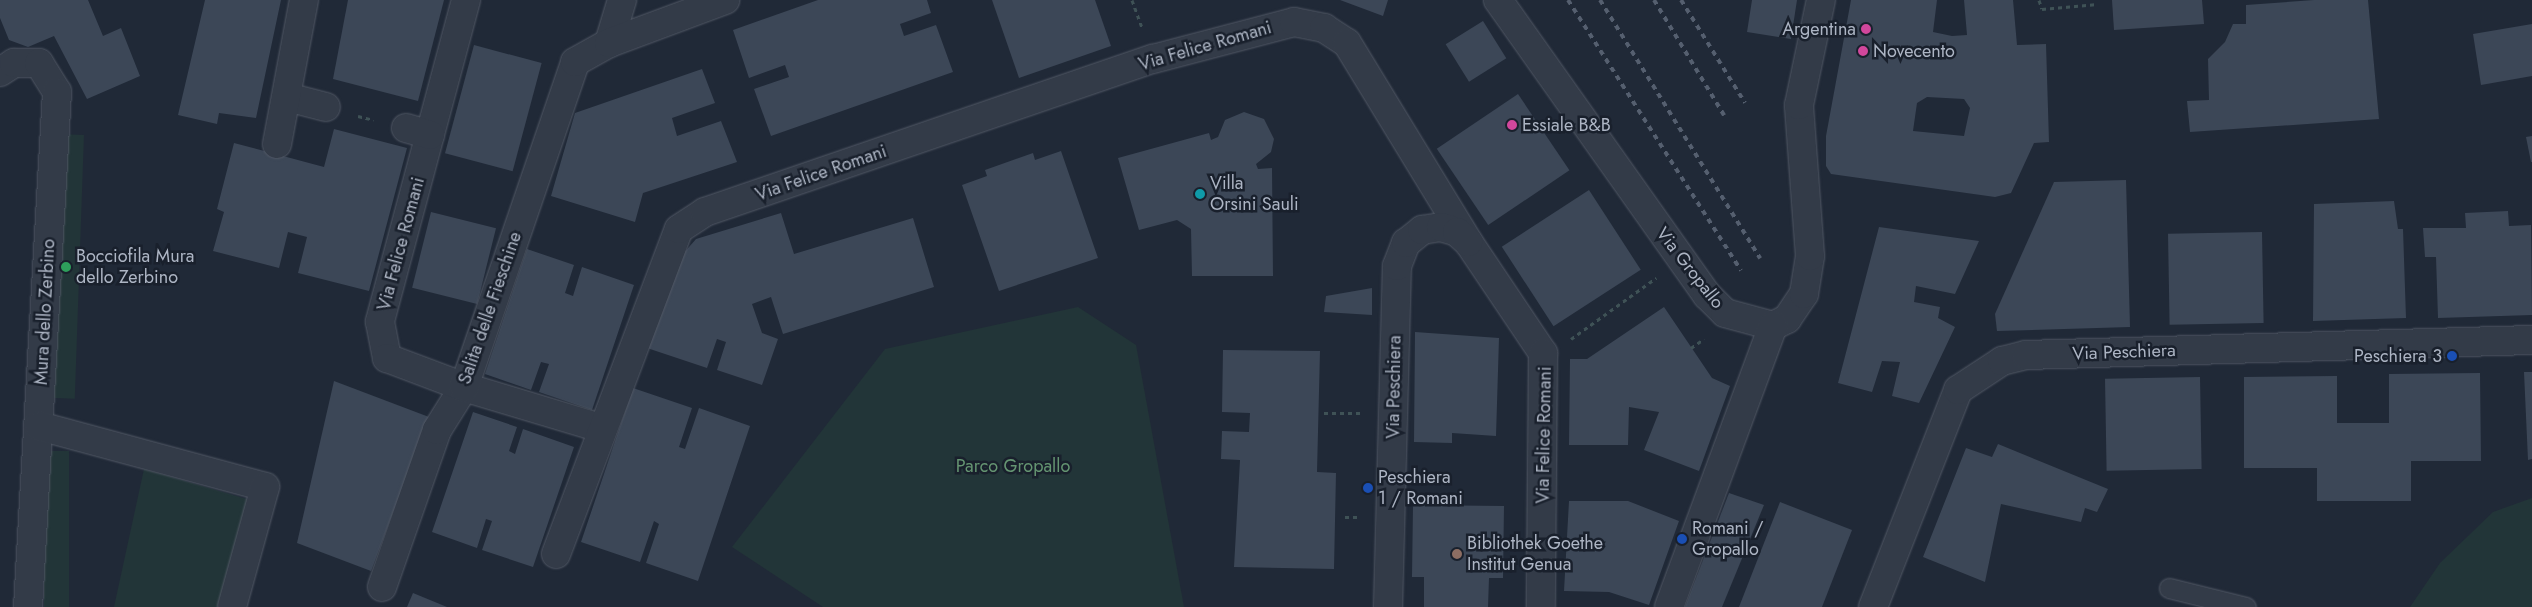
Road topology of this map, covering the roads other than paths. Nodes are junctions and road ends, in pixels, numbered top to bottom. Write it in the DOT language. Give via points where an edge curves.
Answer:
graph roads {
  1 [pos="304,0"];
  2 [pos="466,0"];
  3 [pos="622,0"];
  4 [pos="725,0"];
  5 [pos="1498,0"];
  6 [pos="1821,0"];
  7 [pos="610,43"];
  8 [pos="0,72"];
  9 [pos="287,97"];
  10 [pos="326,107"];
  11 [pos="277,144"];
  12 [pos="1469,243"];
  13 [pos="1773,326"];
  14 [pos="2532,340"];
  15 [pos="464,387"];
  16 [pos="39,426"];
  17 [pos="602,428"];
  18 [pos="556,554"];
  19 [pos="382,587"];
  20 [pos="2168,588"];
  21 [pos="28,607"];
  22 [pos="232,607"];
  23 [pos="1388,607"];
  24 [pos="1540,607"];
  25 [pos="1669,607"];
  26 [pos="1873,607"];
  27 [pos="2246,607"];
  1 -- 9 [label="street"];
  2 -- 15 [label="street, Via Felice Romani" via="418,132 380,322 387,358"];
  3 -- 7 [label="street"];
  4 -- 7 [label="street, Salita delle Fieschine"];
  5 -- 13 [label="street, Via Gropallo" via="1707,295 1725,313"];
  6 -- 13 [label="street" via="1799,105 1810,256 1804,294 1787,319"];
  7 -- 15 [label="street, Salita delle Fieschine" via="575,62"];
  8 -- 16 [label="street, Mura dello Zerbino" via="14,63 39,63 57,92"];
  9 -- 10 [label="street"];
  9 -- 11 [label="street"];
  12 -- 17 [label="street, Via Felice Romani" via="1347,43 1324,28 1294,22 1153,59 705,212 679,229"];
  12 -- 23 [label="street, Via Peschiera" via="1457,232 1431,227 1406,243 1397,266"];
  12 -- 24 [label="street, Via Felice Romani" via="1521,317 1546,365"];
  13 -- 25 [label="street"];
  14 -- 26 [label="street, Via Peschiera" via="2026,355 2002,361 1958,390"];
  15 -- 17 [label="street, Via Felice Romani"];
  15 -- 19 [label="street, Salita delle Fieschine" via="437,430"];
  16 -- 21 [label="street, Mura dello Zerbino"];
  16 -- 22 [label="street" via="265,488"];
  17 -- 18 [label="street, Via Felice Romani"];
  20 -- 27 [label="lane"];
}
